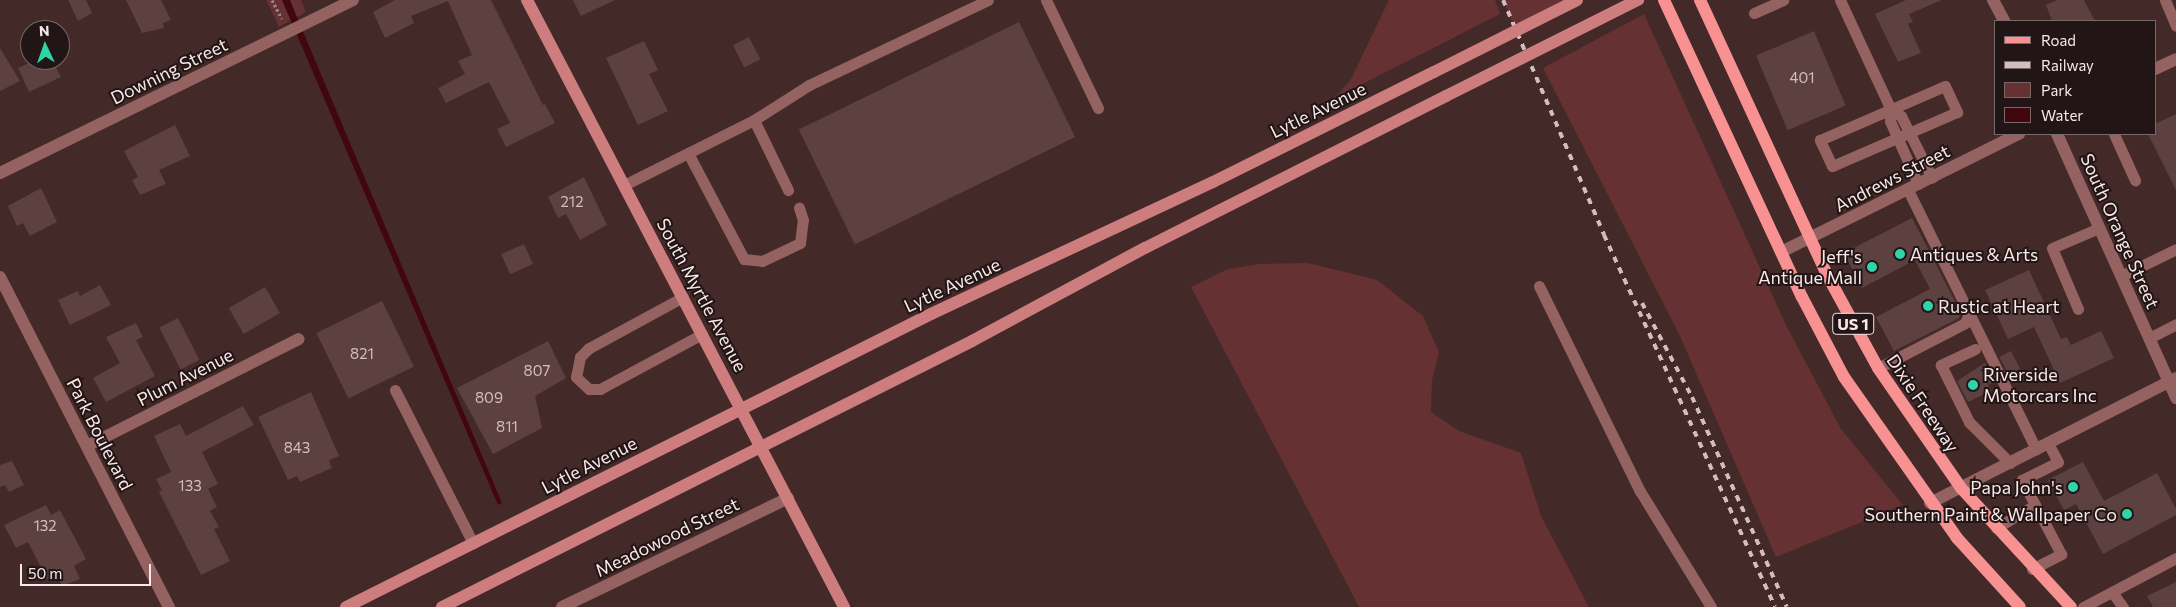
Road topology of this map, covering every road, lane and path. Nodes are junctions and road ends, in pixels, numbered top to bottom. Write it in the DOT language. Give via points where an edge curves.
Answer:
graph roads {
  1 [pos="272,0"];
  2 [pos="353,0"];
  3 [pos="527,0"];
  4 [pos="988,0"];
  5 [pos="1046,0"];
  6 [pos="1576,0"];
  7 [pos="1638,0"];
  8 [pos="1664,0"];
  9 [pos="1700,0"];
  10 [pos="1784,0"];
  11 [pos="1840,0"];
  12 [pos="1994,0"];
  13 [pos="2165,0"];
  14 [pos="1754,13"];
  15 [pos="2004,20"];
  16 [pos="285,24"];
  17 [pos="2176,26"];
  18 [pos="2176,59"];
  19 [pos="2156,69"];
  20 [pos="1098,108"];
  21 [pos="1891,110"];
  22 [pos="754,120"];
  23 [pos="1910,133"];
  24 [pos="2018,135"];
  25 [pos="2057,135"];
  26 [pos="2114,135"];
  27 [pos="1898,138"];
  28 [pos="688,153"];
  29 [pos="0,173"];
  30 [pos="1932,178"];
  31 [pos="2135,180"];
  32 [pos="624,185"];
  33 [pos="1913,187"];
  34 [pos="788,190"];
  35 [pos="799,208"];
  36 [pos="2099,228"];
  37 [pos="1810,239"];
  38 [pos="2176,249"];
  39 [pos="1781,252"];
  40 [pos="2121,276"];
  41 [pos="0,277"];
  42 [pos="1539,286"];
  43 [pos="683,297"];
  44 [pos="2078,309"];
  45 [pos="1969,313"];
  46 [pos="2176,324"];
  47 [pos="702,334"];
  48 [pos="2149,338"];
  49 [pos="299,339"];
  50 [pos="1975,349"];
  51 [pos="1878,368"];
  52 [pos="2172,379"];
  53 [pos="395,390"];
  54 [pos="2176,398"];
  55 [pos="741,408"];
  56 [pos="2048,444"];
  57 [pos="87,446"];
  58 [pos="761,446"];
  59 [pos="2036,449"];
  60 [pos="2010,463"];
  61 [pos="1961,488"];
  62 [pos="788,498"];
  63 [pos="1930,502"];
  64 [pos="2035,505"];
  65 [pos="1996,528"];
  66 [pos="473,543"];
  67 [pos="2176,558"];
  68 [pos="2032,568"];
  69 [pos="2112,592"];
  70 [pos="170,607"];
  71 [pos="346,607"];
  72 [pos="442,607"];
  73 [pos="562,607"];
  74 [pos="844,607"];
  75 [pos="1711,607"];
  76 [pos="2020,607"];
  77 [pos="2071,607"];
  78 [pos="2083,607"];
  79 [pos="2123,607"];
  1 -- 16 [label="path"];
  2 -- 29 [label="street, Downing Street"];
  3 -- 32 [label="main road, South Myrtle Avenue"];
  4 -- 22 [label="lane" via="809,85"];
  5 -- 20 [label="lane"];
  6 -- 55 [label="main road, Lytle Avenue, bridge" via="1213,182 931,314"];
  7 -- 58 [label="main road, bridge"];
  8 -- 39 [label="main road, US 1"];
  9 -- 37 [label="main road, Dixie Freeway / US 1"];
  10 -- 14 [label="lane"];
  11 -- 21 [label="lane"];
  12 -- 15 [label="street"];
  13 -- 17 [label="lane"];
  18 -- 19 [label="street"];
  21 -- 23 [label="lane" via="1902,116"];
  21 -- 23 [label="lane" via="1945,86 1957,112"];
  21 -- 27 [label="lane" via="1890,121"];
  21 -- 27 [label="lane" via="1820,140 1832,166"];
  22 -- 28 [label="lane"];
  22 -- 34 [label="lane"];
  23 -- 27 [label="lane"];
  23 -- 30 [label="lane"];
  24 -- 30 [label="street, Andrews Street"];
  25 -- 36 [label="street, South Orange Street"];
  26 -- 31 [label="lane"];
  27 -- 33 [label="lane"];
  28 -- 32 [label="lane"];
  28 -- 35 [label="lane" via="744,259 762,261 800,243 803,220"];
  30 -- 33 [label="street, Andrews Street"];
  32 -- 43 [label="main road, South Myrtle Avenue"];
  33 -- 37 [label="street, Andrews Street"];
  33 -- 45 [label="lane"];
  36 -- 40 [label="street, South Orange Street"];
  36 -- 44 [label="lane" via="2052,248"];
  37 -- 39 [label="street, Andrews Street"];
  37 -- 51 [label="main road, Dixie Freeway / US 1"];
  38 -- 40 [label="lane"];
  39 -- 63 [label="main road, US 1" via="1844,377"];
  40 -- 48 [label="street, South Orange Street"];
  41 -- 57 [label="street, Park Boulevard"];
  42 -- 75 [label="lane" via="1640,491"];
  43 -- 47 [label="main road, South Myrtle Avenue"];
  43 -- 47 [label="lane" via="588,348 580,357 576,377 589,389 600,389"];
  45 -- 51 [label="lane" via="1965,323"];
  45 -- 59 [label="lane"];
  46 -- 48 [label="lane"];
  47 -- 55 [label="main road, South Myrtle Avenue"];
  48 -- 52 [label="street, South Orange Street"];
  49 -- 57 [label="street, Plum Avenue"];
  50 -- 60 [label="lane" via="1941,365 1969,422"];
  51 -- 61 [label="main road, Dixie Freeway / US 1"];
  52 -- 54 [label="street, South Orange Street"];
  52 -- 56 [label="street"];
  53 -- 66 [label="lane"];
  55 -- 58 [label="main road, South Myrtle Avenue"];
  55 -- 66 [label="main road, Lytle Avenue"];
  56 -- 59 [label="street"];
  56 -- 64 [label="lane" via="2058,462 2022,480"];
  57 -- 70 [label="street, Park Boulevard"];
  58 -- 62 [label="main road, South Myrtle Avenue"];
  58 -- 72 [label="main road"];
  59 -- 60 [label="street"];
  60 -- 61 [label="street"];
  61 -- 63 [label="street"];
  61 -- 65 [label="main road, Dixie Freeway / US 1"];
  62 -- 73 [label="street, Meadowood Street"];
  62 -- 74 [label="main road, South Myrtle Avenue"];
  63 -- 76 [label="main road, US 1" via="1957,538"];
  64 -- 65 [label="lane"];
  64 -- 68 [label="lane" via="2061,554"];
  65 -- 68 [label="main road, Dixie Freeway / US 1"];
  66 -- 71 [label="main road, Lytle Avenue"];
  67 -- 69 [label="lane"];
  68 -- 77 [label="main road, Dixie Freeway / US 1"];
  69 -- 78 [label="lane"];
  69 -- 79 [label="lane"];
}
